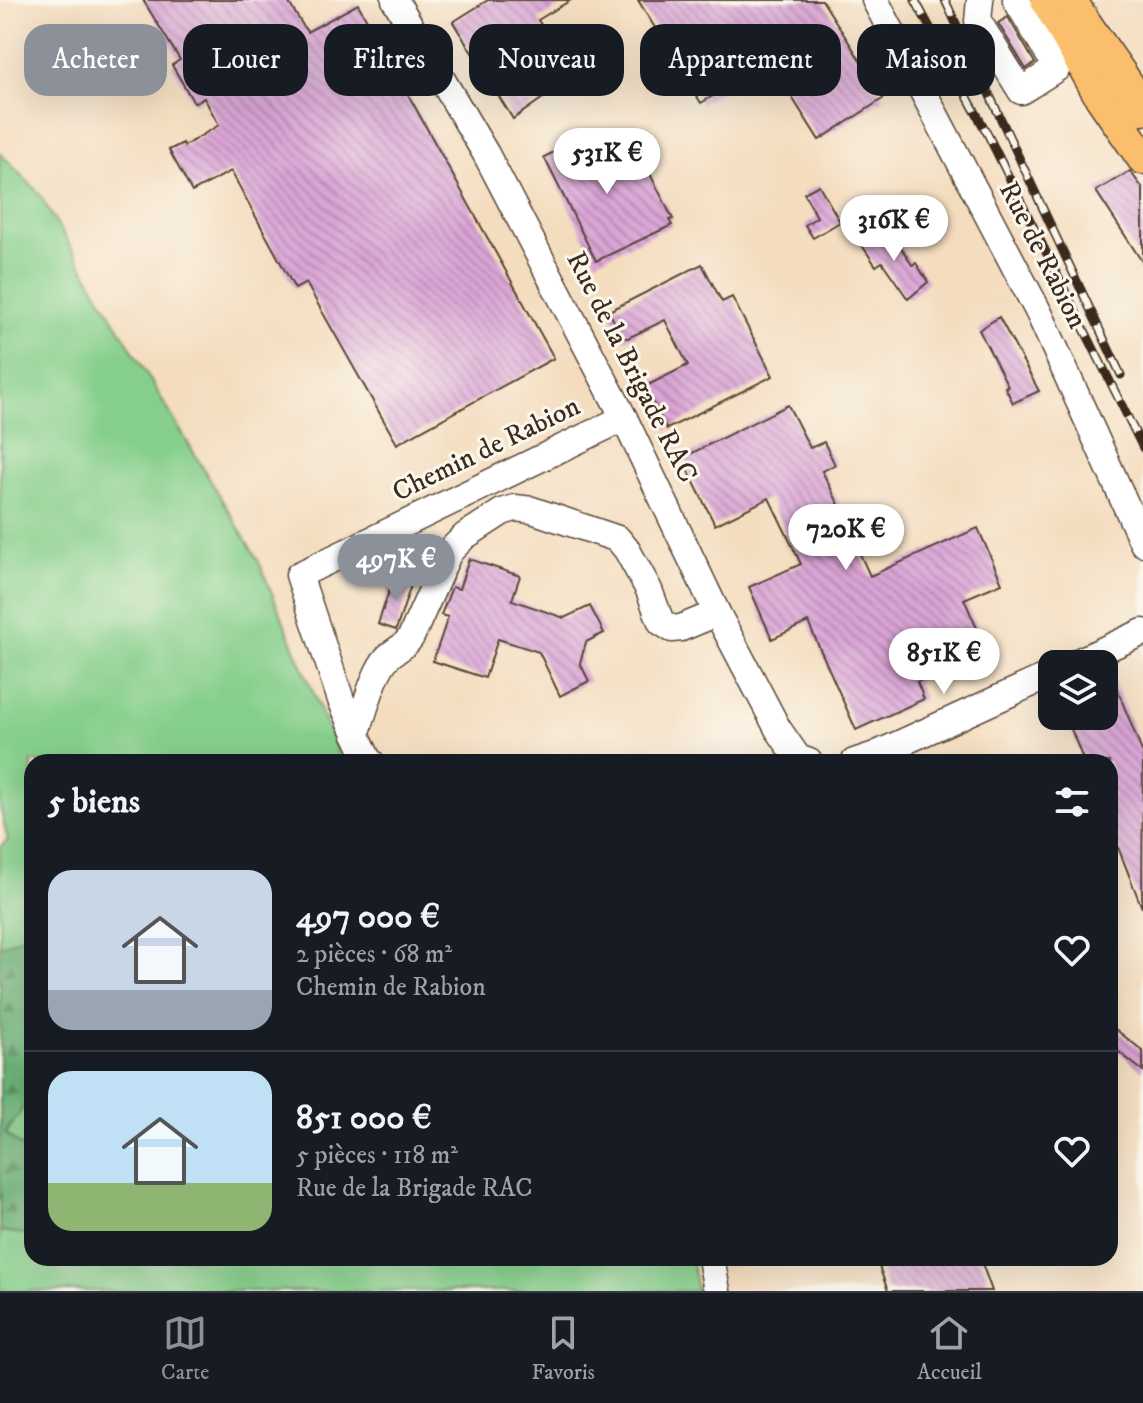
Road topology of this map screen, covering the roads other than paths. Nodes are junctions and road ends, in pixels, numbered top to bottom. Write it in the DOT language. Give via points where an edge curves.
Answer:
graph roads {
  1 [pos="395,0"];
  2 [pos="875,0"];
  3 [pos="980,0"];
  4 [pos="1016,0"];
  5 [pos="1047,0"];
  6 [pos="1059,0"];
  7 [pos="1070,0"];
  8 [pos="1068,63"];
  9 [pos="1143,109"];
  10 [pos="1142,149"];
  11 [pos="624,418"];
  12 [pos="1143,543"];
  13 [pos="717,613"];
  14 [pos="1143,632"];
  15 [pos="1104,650"];
  16 [pos="1038,680"];
  17 [pos="356,734"];
  18 [pos="367,754"];
  19 [pos="795,754"];
  20 [pos="877,754"];
  21 [pos="712,1266"];
  22 [pos="717,1291"];
  1 -- 11 [label="street, Rue de la Brigade RAC" via="486,154"];
  2 -- 12 [label="street, Rue de Rabion" via="1039,313"];
  3 -- 8 [label="street" via="978,21 1021,91"];
  4 -- 8 [label="street"];
  5 -- 8 [label="main road" via="1073,42"];
  6 -- 10 [label="street"];
  7 -- 9 [label="main road"];
  8 -- 10 [label="main road"];
  11 -- 13 [label="street, Rue de la Brigade RAC"];
  11 -- 17 [label="street, Chemin de Rabion" via="299,575"];
  13 -- 17 [label="street" via="672,629 661,622 649,590 618,539 532,510 502,512 449,552 411,637 386,658"];
  13 -- 19 [label="street, Rue de la Brigade RAC"];
  14 -- 15 [label="street"];
  16 -- 20 [label="street"];
  17 -- 18 [label="street, Chemin de Rabion"];
  21 -- 22 [label="street"];
}
